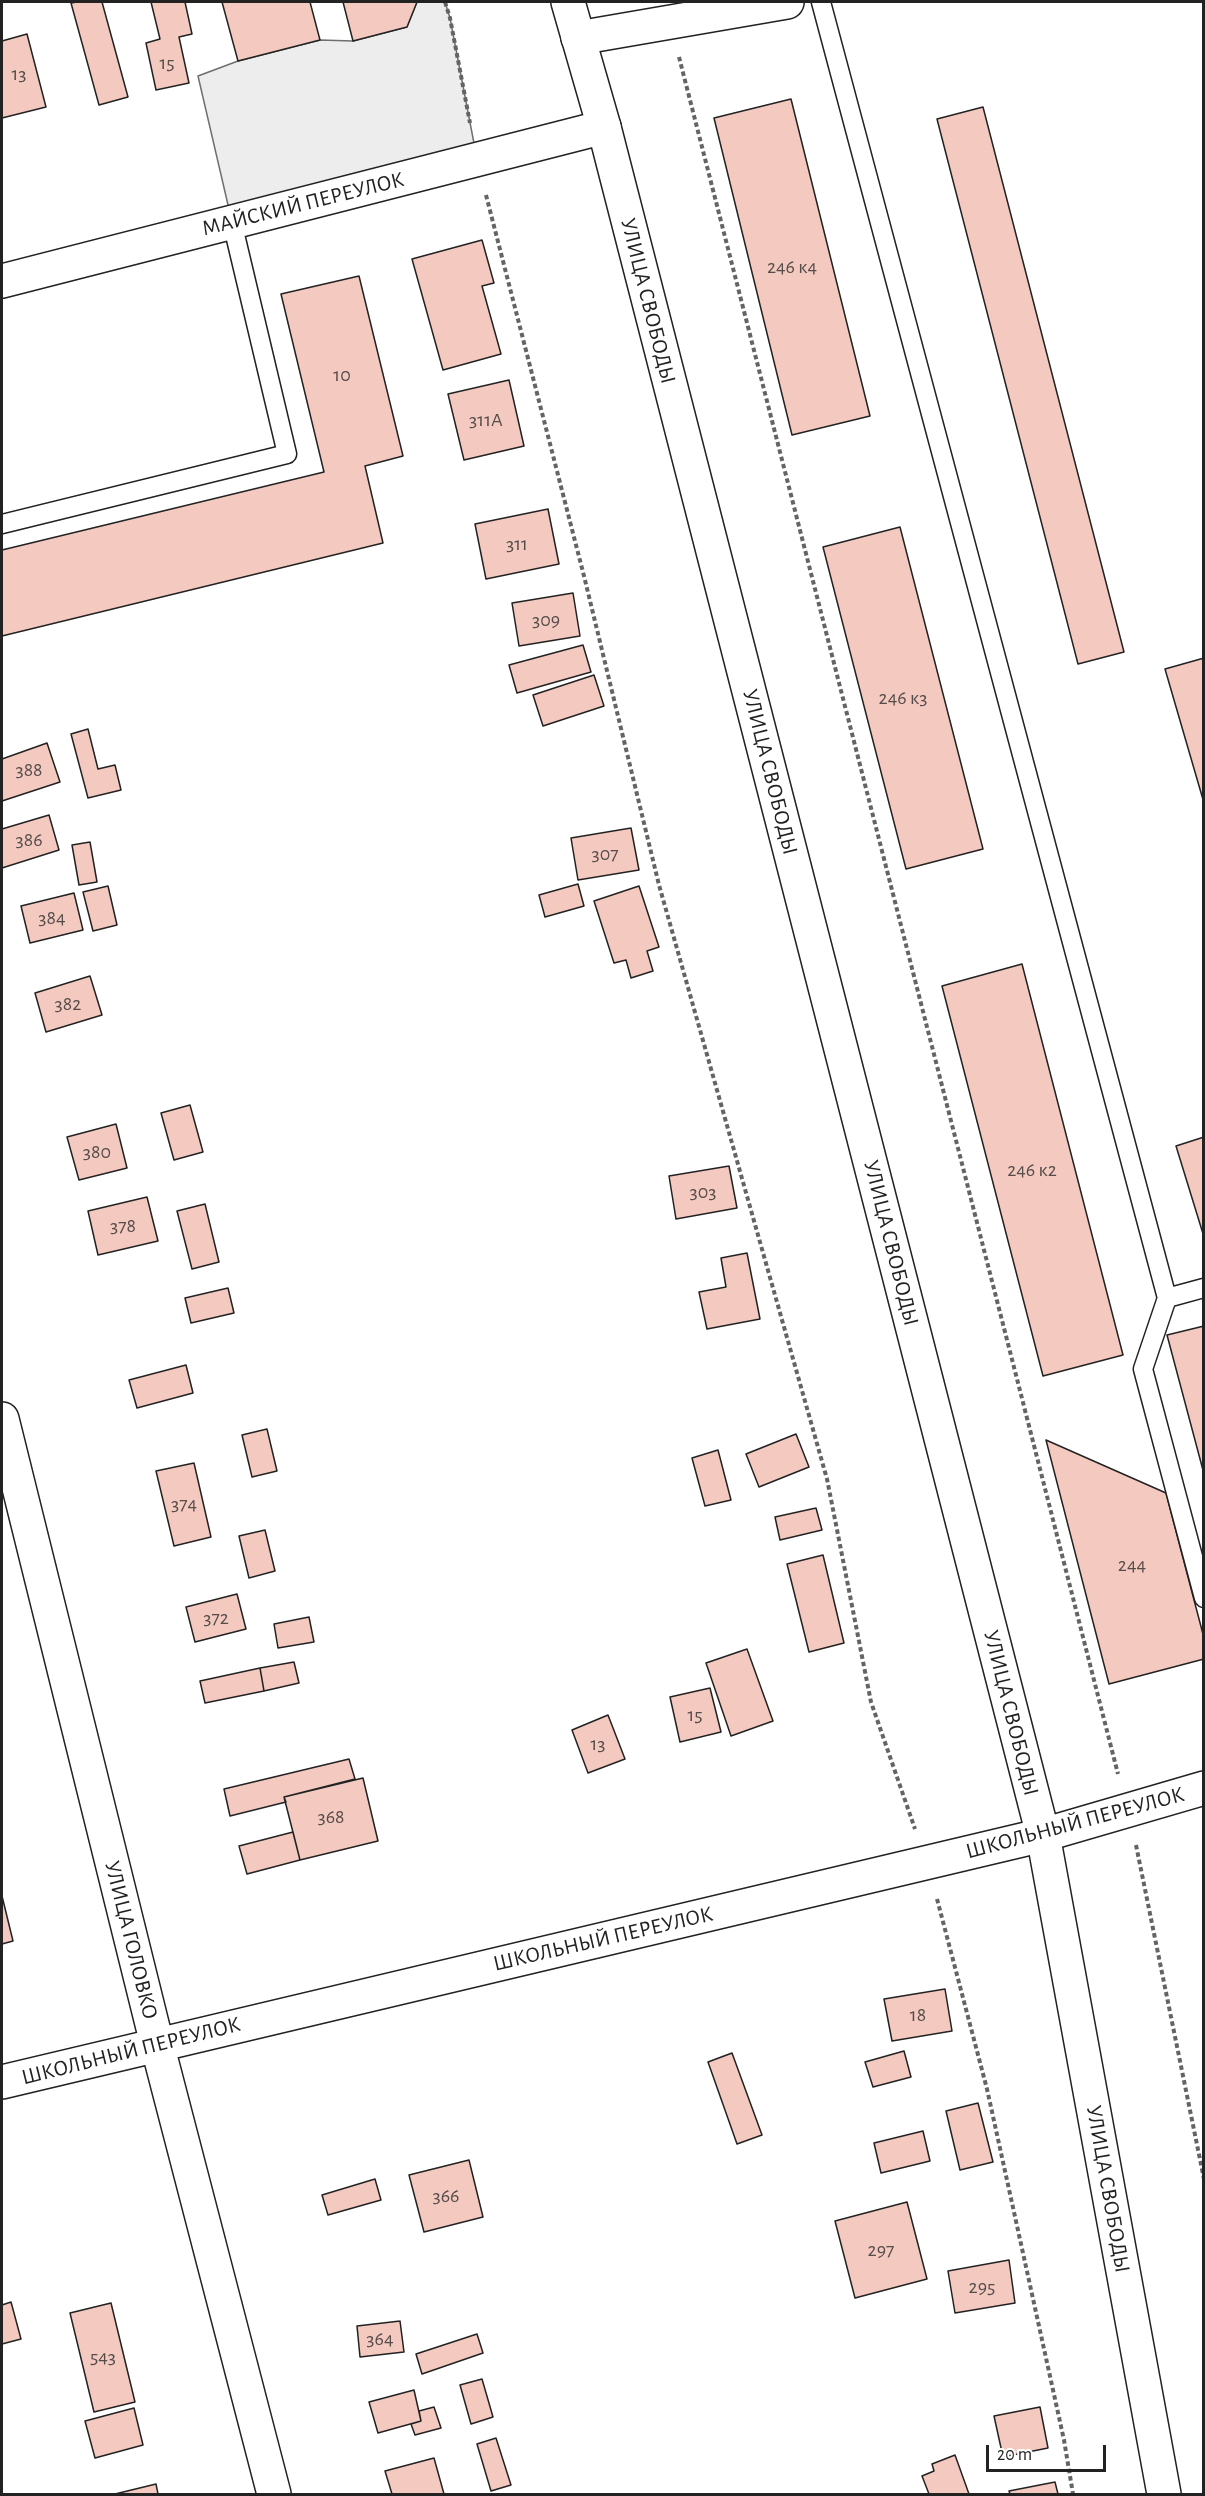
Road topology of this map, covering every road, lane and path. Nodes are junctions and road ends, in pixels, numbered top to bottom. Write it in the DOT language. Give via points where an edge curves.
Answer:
graph roads {
  1 [pos="445,2"];
  2 [pos="568,2"];
  3 [pos="787,2"];
  4 [pos="821,2"];
  5 [pos="665,23"];
  6 [pos="578,38"];
  7 [pos="604,127"];
  8 [pos="477,159"];
  9 [pos="232,222"];
  10 [pos="2,281"];
  11 [pos="2,524"];
  12 [pos="1203,1288"];
  13 [pos="1167,1298"];
  14 [pos="2,1419"];
  15 [pos="1203,1598"];
  16 [pos="1203,1788"];
  17 [pos="1127,1810"];
  18 [pos="1043,1835"];
  19 [pos="927,1862"];
  20 [pos="157,2044"];
  21 [pos="2,2082"];
  22 [pos="1203,2179"];
  23 [pos="274,2494"];
  24 [pos="1073,2494"];
  25 [pos="1164,2494"];
  1 -- 8 [label="path"];
  2 -- 6 [label="street, УЛИЦА СВОБОДЫ"];
  3 -- 5 [label="street"];
  4 -- 13 [label="lane"];
  5 -- 6 [label="street"];
  5 -- 17 [label="path" via="676,44"];
  6 -- 7 [label="street, УЛИЦА СВОБОДЫ"];
  7 -- 8 [label="street, МАЙСКИЙ ПЕРЕУЛОК"];
  7 -- 18 [label="street, УЛИЦА СВОБОДЫ"];
  8 -- 9 [label="street, МАЙСКИЙ ПЕРЕУЛОК"];
  8 -- 19 [label="path" via="659,885 827,1479 871,1702"];
  9 -- 10 [label="street, МАЙСКИЙ ПЕРЕУЛОК"];
  9 -- 11 [label="lane" via="287,454"];
  12 -- 13 [label="lane"];
  13 -- 15 [label="lane" via="1143,1369"];
  14 -- 20 [label="street, УЛИЦА ГОЛОВКО"];
  16 -- 17 [label="street, ШКОЛЬНЫЙ ПЕРЕУЛОК"];
  17 -- 18 [label="street, ШКОЛЬНЫЙ ПЕРЕУЛОК"];
  17 -- 22 [label="path"];
  18 -- 19 [label="street, ШКОЛЬНЫЙ ПЕРЕУЛОК"];
  18 -- 25 [label="street, УЛИЦА СВОБОДЫ"];
  19 -- 20 [label="street, ШКОЛЬНЫЙ ПЕРЕУЛОК"];
  19 -- 24 [label="path" via="987,2089"];
  20 -- 21 [label="street, ШКОЛЬНЫЙ ПЕРЕУЛОК"];
  20 -- 23 [label="street, УЛИЦА ГОЛОВКО"];
}
